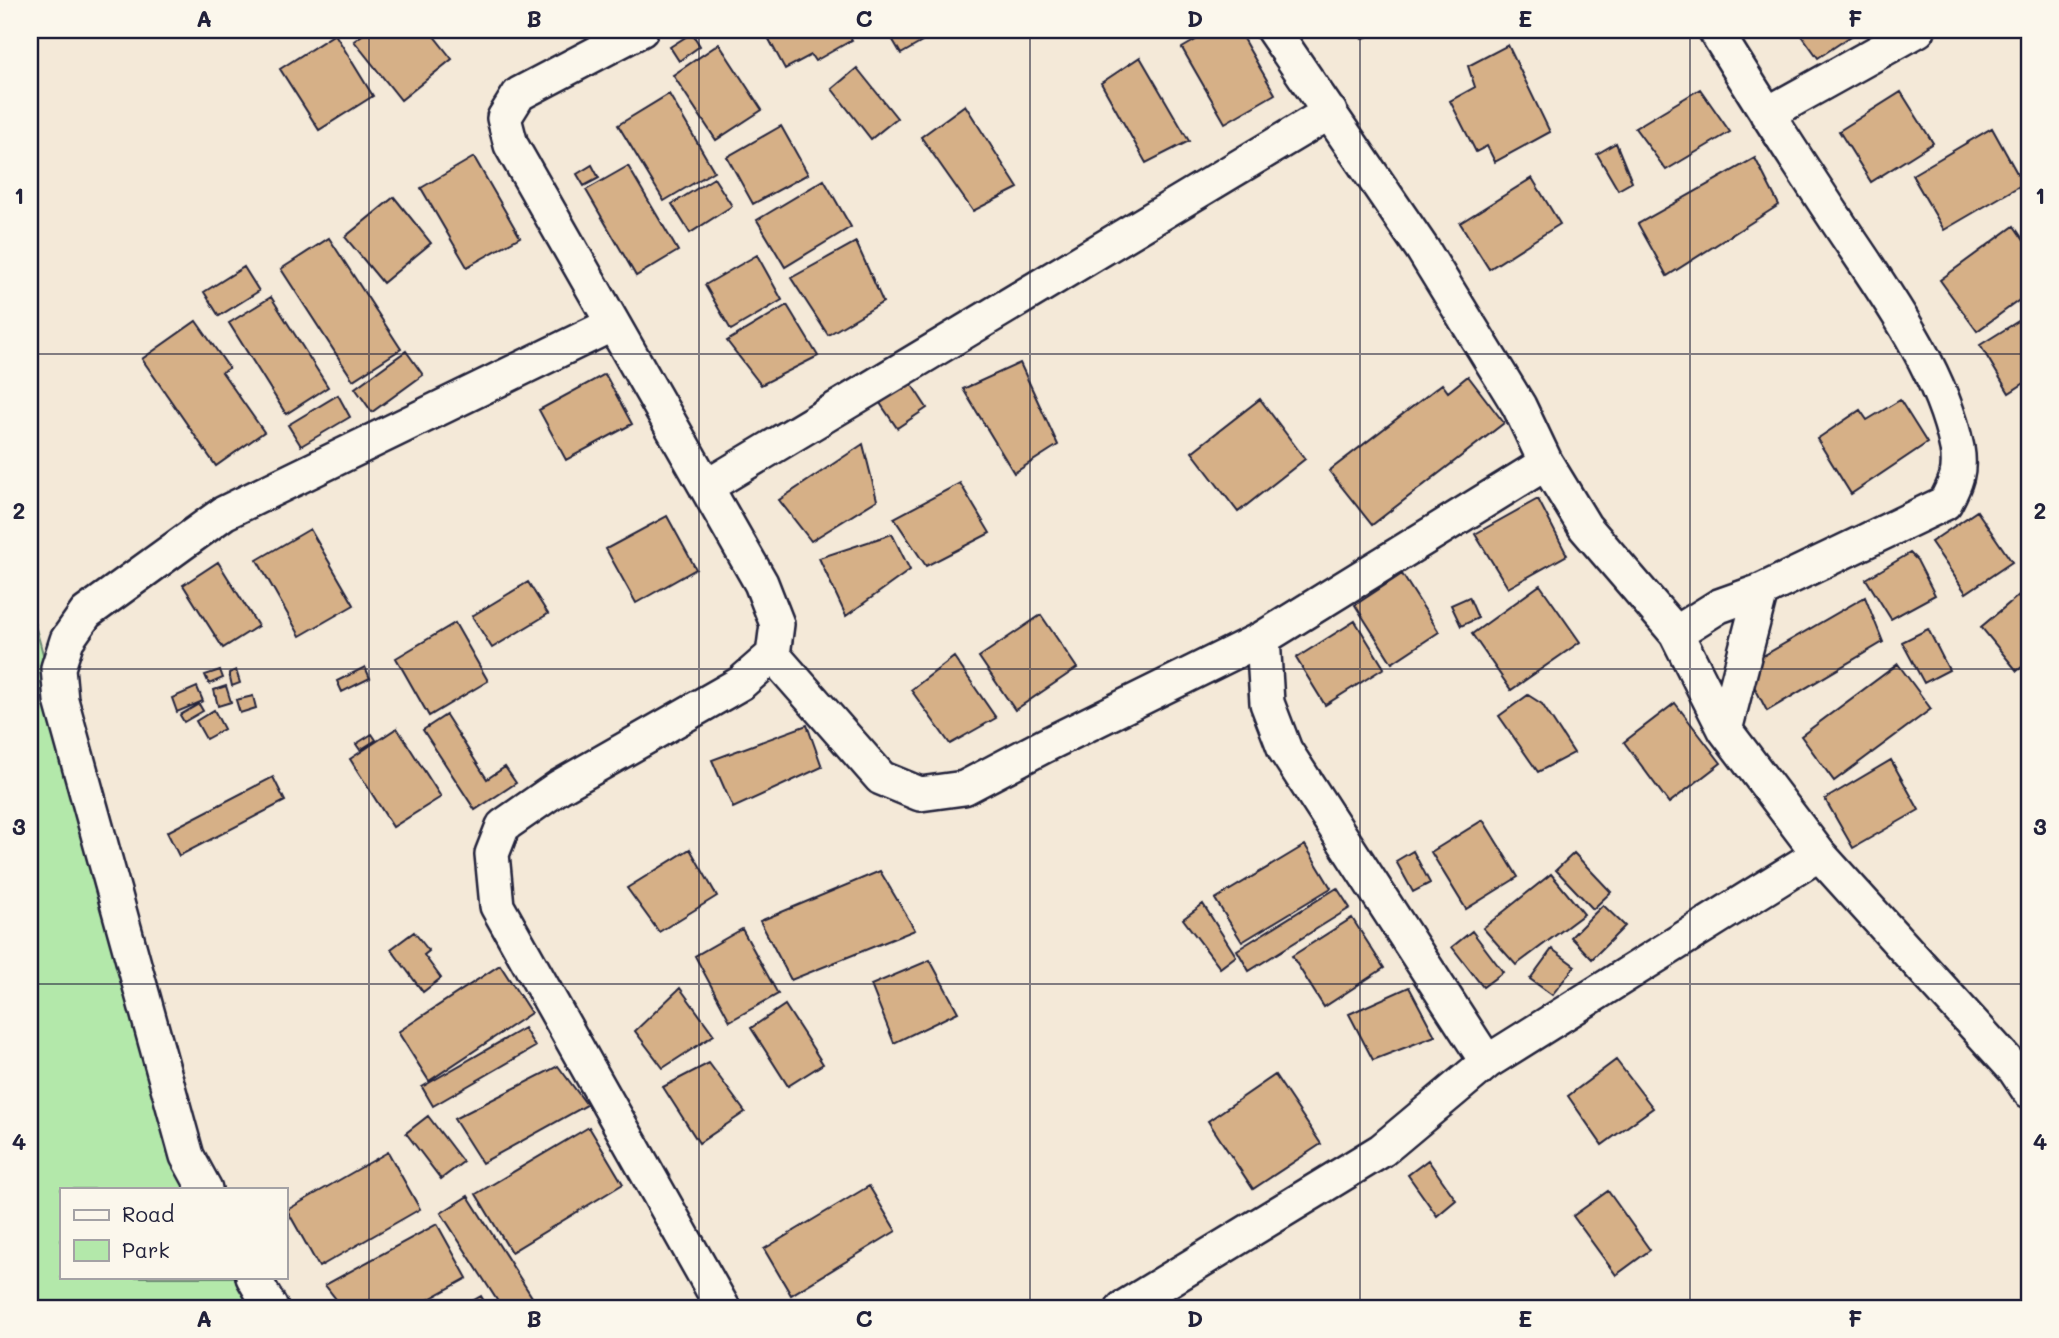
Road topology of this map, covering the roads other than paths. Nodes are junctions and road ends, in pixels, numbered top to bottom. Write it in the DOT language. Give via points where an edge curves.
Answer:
graph roads {
  1 [pos="641,30"];
  2 [pos="1273,30"];
  3 [pos="1716,30"];
  4 [pos="1918,30"];
  5 [pos="1329,112"];
  6 [pos="1767,114"];
  7 [pos="613,324"];
  8 [pos="1546,463"];
  9 [pos="706,487"];
  10 [pos="1761,591"];
  11 [pos="1676,634"];
  12 [pos="1263,638"];
  13 [pos="773,655"];
  14 [pos="1725,730"];
  15 [pos="1819,854"];
  16 [pos="1487,1062"];
  17 [pos="2029,1091"];
  18 [pos="204,1188"];
  19 [pos="254,1278"];
  20 [pos="271,1308"];
  21 [pos="723,1308"];
  22 [pos="1123,1308"];
  1 -- 7 [label="street" via="519,94 505,118 510,145"];
  2 -- 5 [label="street"];
  3 -- 6 [label="street"];
  4 -- 6 [label="street"];
  5 -- 8 [label="street" via="1423,250 1519,406"];
  5 -- 9 [label="street"];
  6 -- 10 [label="street" via="1908,328 1943,403 1957,449 1958,480 1945,503"];
  7 -- 9 [label="street"];
  7 -- 18 [label="street" via="224,513 86,613 67,640 58,668 61,700 187,1156"];
  8 -- 11 [label="street" via="1585,527"];
  8 -- 12 [label="street"];
  9 -- 13 [label="street" via="761,583 777,624"];
  10 -- 11 [label="street" via="1719,606"];
  10 -- 14 [label="street"];
  11 -- 14 [label="street"];
  12 -- 13 [label="street" via="964,788 920,794 881,778"];
  12 -- 16 [label="street" via="1267,703 1285,750"];
  13 -- 21 [label="street" via="741,683 558,787 503,826 492,854 497,906"];
  14 -- 15 [label="street"];
  15 -- 16 [label="street"];
  15 -- 17 [label="street"];
  16 -- 22 [label="street" via="1382,1150"];
  19 -- 20 [label="street"];
}
